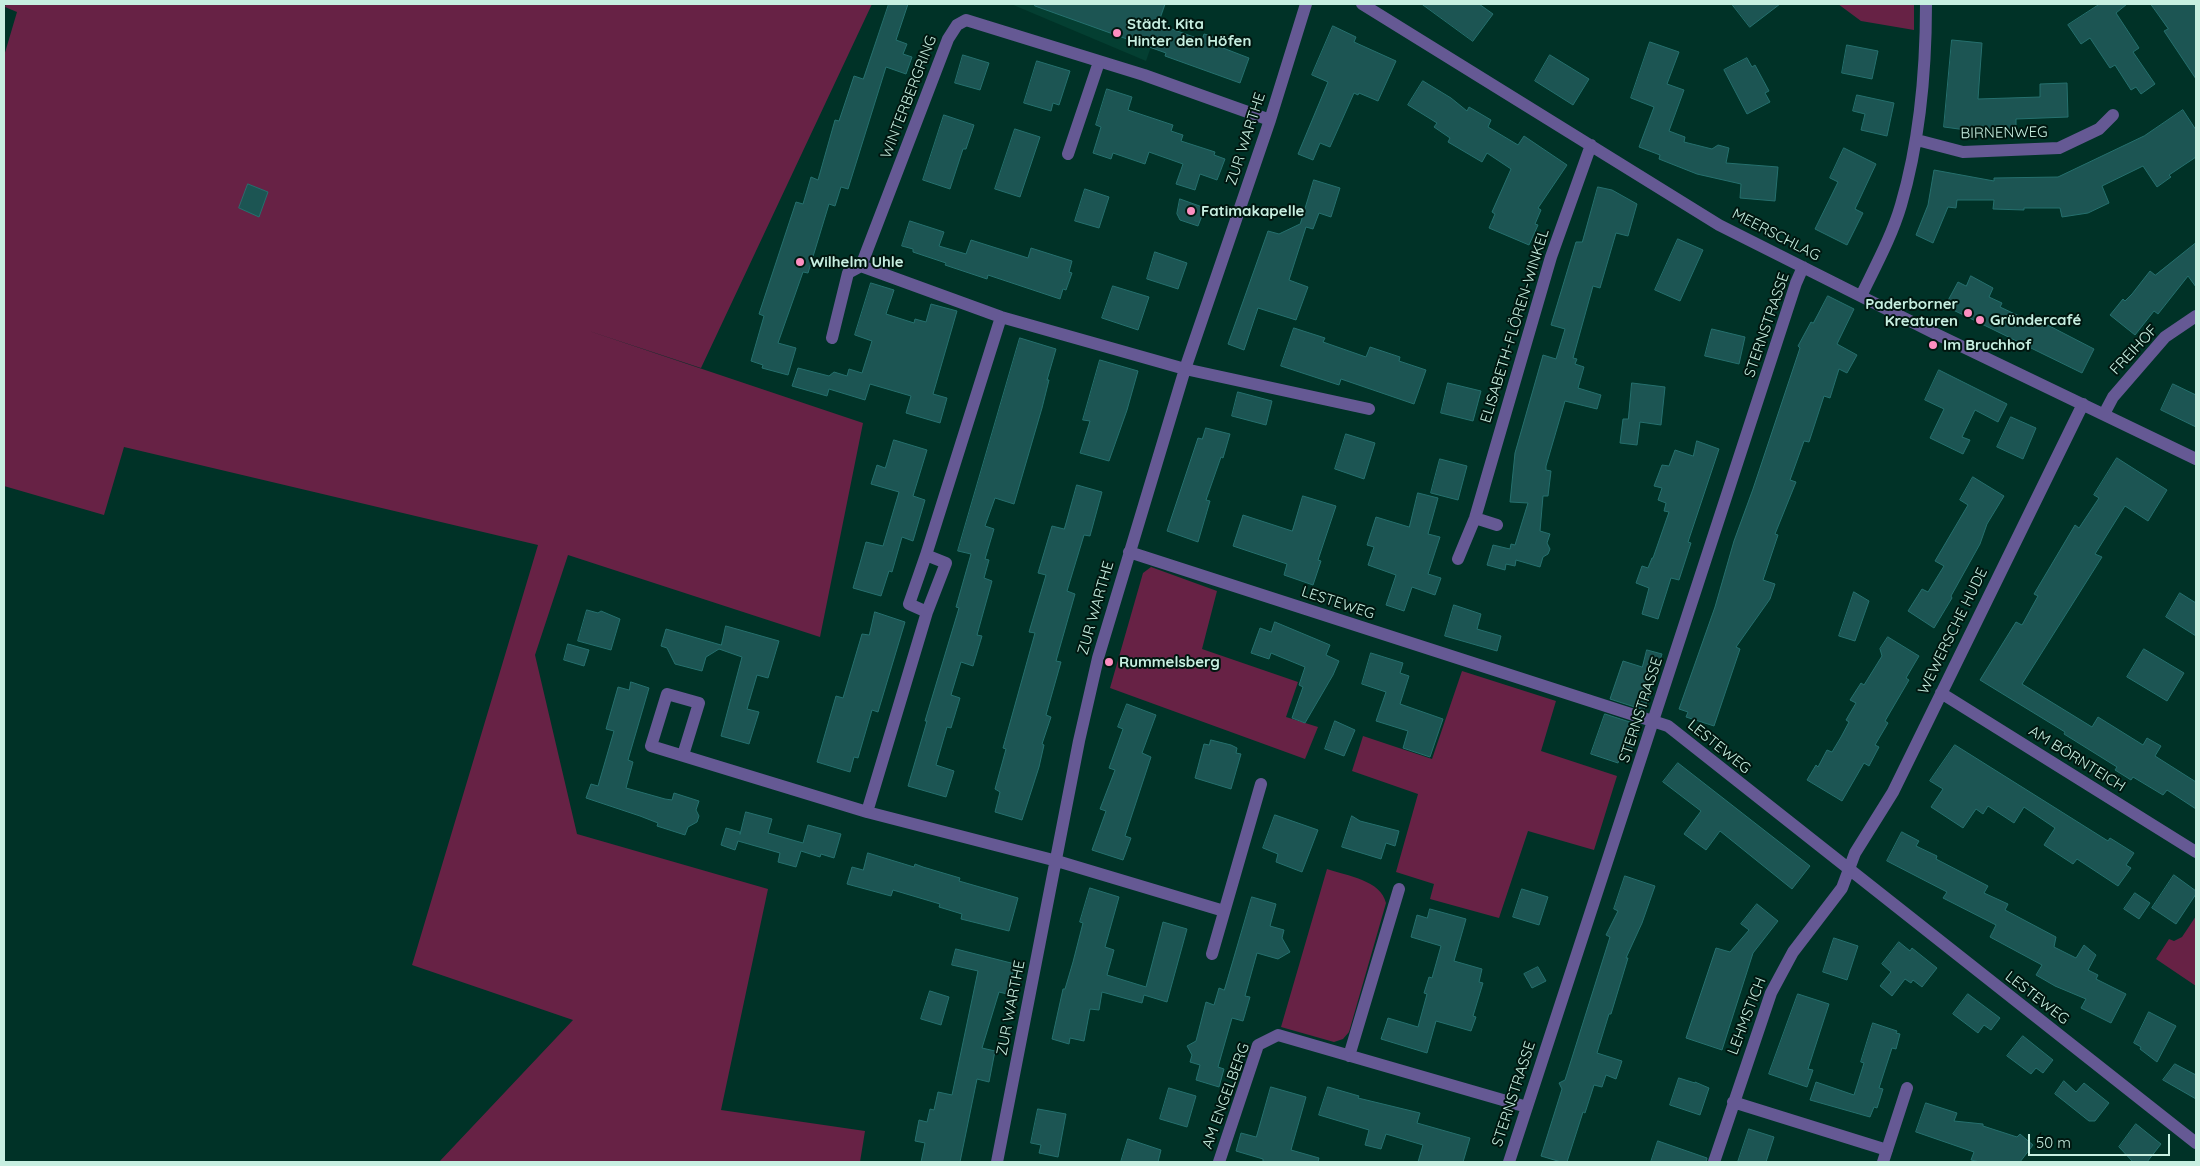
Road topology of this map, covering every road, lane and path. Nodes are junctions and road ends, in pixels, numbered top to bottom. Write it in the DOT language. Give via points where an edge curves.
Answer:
graph roads {
  1 [pos="1306,4"];
  2 [pos="1362,4"];
  3 [pos="1926,4"];
  4 [pos="1099,62"];
  5 [pos="2113,115"];
  6 [pos="1270,120"];
  7 [pos="1917,140"];
  8 [pos="1592,145"];
  9 [pos="1068,154"];
  10 [pos="861,266"];
  11 [pos="1804,267"];
  12 [pos="1861,296"];
  13 [pos="2196,316"];
  14 [pos="1001,317"];
  15 [pos="832,338"];
  16 [pos="1185,369"];
  17 [pos="2083,404"];
  18 [pos="1369,409"];
  19 [pos="2104,414"];
  20 [pos="2196,459"];
  21 [pos="1475,518"];
  22 [pos="1497,525"];
  23 [pos="1128,552"];
  24 [pos="926,555"];
  25 [pos="1458,559"];
  26 [pos="927,612"];
  27 [pos="1941,693"];
  28 [pos="1655,721"];
  29 [pos="683,756"];
  30 [pos="1261,784"];
  31 [pos="867,812"];
  32 [pos="2196,852"];
  33 [pos="1057,861"];
  34 [pos="1847,870"];
  35 [pos="1399,889"];
  36 [pos="1224,911"];
  37 [pos="1212,954"];
  38 [pos="1350,1056"];
  39 [pos="1906,1088"];
  40 [pos="1733,1102"];
  41 [pos="1527,1108"];
  42 [pos="2196,1143"];
  43 [pos="1887,1150"];
  44 [pos="997,1162"];
  45 [pos="1219,1162"];
  46 [pos="1509,1162"];
  47 [pos="1714,1162"];
  48 [pos="1883,1162"];
  1 -- 6 [label="street, ZUR WARTHE"];
  2 -- 8 [label="street, MEERSCHLAG"];
  3 -- 7 [label="street"];
  4 -- 6 [label="street, WINTERBERGRING"];
  4 -- 9 [label="street"];
  4 -- 10 [label="street, WINTERBERGRING" via="966,20 957,25 948,39"];
  5 -- 7 [label="street, BIRNENWEG" via="2099,129 2059,148 1963,152"];
  6 -- 16 [label="street, ZUR WARTHE"];
  7 -- 12 [label="street" via="1900,206"];
  8 -- 11 [label="street, MEERSCHLAG" via="1713,222"];
  8 -- 21 [label="street, ELISABETH-FLÖREN-WINKEL" via="1551,257"];
  10 -- 14 [label="street"];
  10 -- 15 [label="street, WINTERBERGRING" via="848,272"];
  11 -- 12 [label="street, MEERSCHLAG"];
  11 -- 28 [label="street, STERNSTRASSE" via="1796,283"];
  12 -- 17 [label="street, MEERSCHLAG"];
  13 -- 19 [label="street, FREIHOF" via="2165,337 2113,397"];
  14 -- 16 [label="street"];
  14 -- 24 [label="street"];
  16 -- 18 [label="street"];
  16 -- 23 [label="street, ZUR WARTHE"];
  17 -- 19 [label="street, MEERSCHLAG"];
  17 -- 27 [label="street, WEWERSCHE HUDE"];
  19 -- 20 [label="street, MEERSCHLAG"];
  21 -- 22 [label="street"];
  21 -- 25 [label="street, ELISABETH-FLÖREN-WINKEL"];
  23 -- 28 [label="street, LESTEWEG"];
  23 -- 33 [label="street, ZUR WARTHE" via="1098,658"];
  24 -- 26 [label="street" via="909,604"];
  24 -- 26 [label="street" via="946,563"];
  26 -- 31 [label="street"];
  27 -- 32 [label="street, AM BÖRNTEICH"];
  27 -- 34 [label="street, WEWERSCHE HUDE" via="1893,792 1854,853"];
  28 -- 34 [label="street, LESTEWEG" via="1668,726"];
  28 -- 41 [label="street, STERNSTRASSE"];
  29 -- 29 [label="street" via="652,746 667,694 699,703"];
  29 -- 31 [label="street"];
  30 -- 36 [label="street"];
  31 -- 33 [label="street"];
  33 -- 36 [label="street"];
  33 -- 44 [label="street, ZUR WARTHE"];
  34 -- 40 [label="street, LEHMSTICH" via="1842,888 1793,952 1771,993"];
  34 -- 42 [label="street, LESTEWEG"];
  35 -- 38 [label="street"];
  36 -- 37 [label="street"];
  38 -- 41 [label="street, AM ENGELBERG"];
  38 -- 45 [label="street, AM ENGELBERG" via="1278,1035 1258,1045"];
  39 -- 43 [label="street"];
  40 -- 43 [label="street"];
  40 -- 47 [label="street, LEHMSTICH"];
  41 -- 46 [label="street, STERNSTRASSE"];
  43 -- 48 [label="street"];
}
